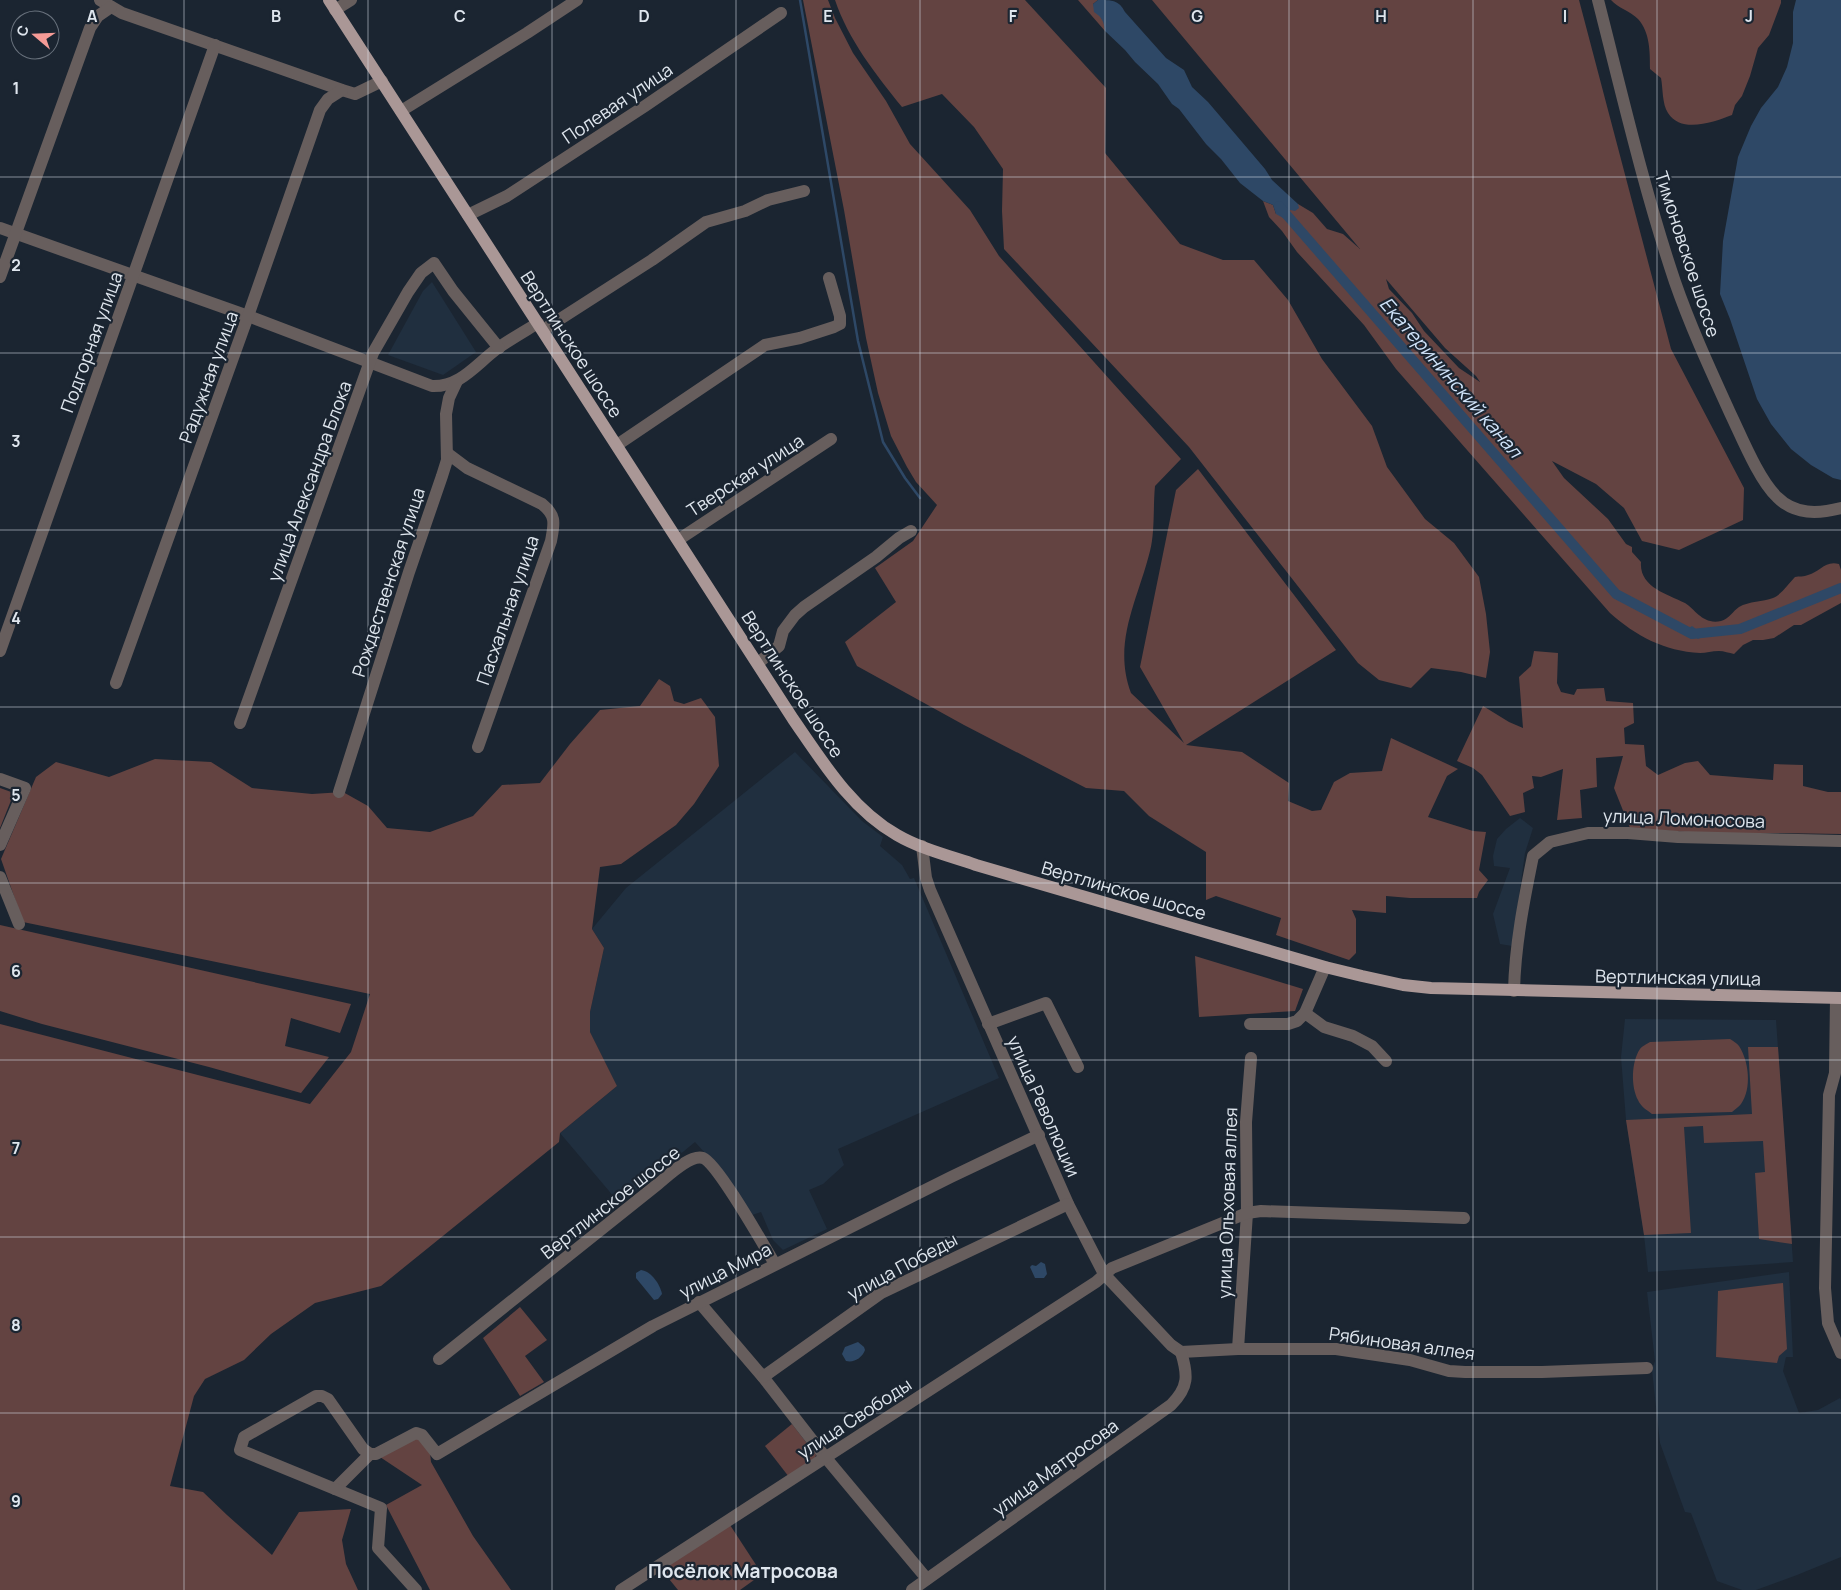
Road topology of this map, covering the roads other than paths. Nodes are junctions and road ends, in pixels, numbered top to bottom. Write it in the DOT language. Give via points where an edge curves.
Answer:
graph roads {
  1 [pos="351,0"];
  2 [pos="578,0"];
  3 [pos="1598,0"];
  4 [pos="105,4"];
  5 [pos="332,5"];
  6 [pos="780,13"];
  7 [pos="215,45"];
  8 [pos="382,82"];
  9 [pos="342,90"];
  10 [pos="401,110"];
  11 [pos="804,191"];
  12 [pos="468,215"];
  13 [pos="0,228"];
  14 [pos="17,234"];
  15 [pos="133,276"];
  16 [pos="0,277"];
  17 [pos="829,278"];
  18 [pos="248,316"];
  19 [pos="541,327"];
  20 [pos="499,348"];
  21 [pos="370,362"];
  22 [pos="457,381"];
  23 [pos="831,439"];
  24 [pos="617,445"];
  25 [pos="446,454"];
  26 [pos="1841,508"];
  27 [pos="911,531"];
  28 [pos="678,540"];
  29 [pos="0,650"];
  30 [pos="758,663"];
  31 [pos="116,683"];
  32 [pos="240,723"];
  33 [pos="478,747"];
  34 [pos="0,779"];
  35 [pos="339,792"];
  36 [pos="1841,841"];
  37 [pos="0,845"];
  38 [pos="922,846"];
  39 [pos="0,877"];
  40 [pos="19,924"];
  41 [pos="1326,966"];
  42 [pos="1514,991"];
  43 [pos="1839,998"];
  44 [pos="1305,1013"];
  45 [pos="988,1024"];
  46 [pos="1250,1024"];
  47 [pos="1251,1058"];
  48 [pos="1386,1060"];
  49 [pos="1078,1067"];
  50 [pos="1837,1082"];
  51 [pos="1039,1135"];
  52 [pos="1068,1204"];
  53 [pos="1247,1213"];
  54 [pos="1464,1218"];
  55 [pos="775,1264"];
  56 [pos="1104,1274"];
  57 [pos="699,1302"];
  58 [pos="1238,1349"];
  59 [pos="1181,1352"];
  60 [pos="1841,1353"];
  61 [pos="439,1359"];
  62 [pos="1647,1368"];
  63 [pos="763,1376"];
  64 [pos="370,1454"];
  65 [pos="826,1458"];
  66 [pos="335,1489"];
  67 [pos="927,1579"];
  68 [pos="416,1590"];
  69 [pos="622,1590"];
  70 [pos="912,1590"];
  1 -- 5 [label="street"];
  2 -- 10 [label="street"];
  3 -- 26 [label="street, Тимоновское шоссе" via="1673,274 1702,352 1738,429 1766,485 1785,504 1806,512"];
  4 -- 7 [label="street"];
  4 -- 14 [label="street" via="90,28"];
  5 -- 8 [label="main road, Вертлинское шоссе"];
  6 -- 12 [label="street, Полевая улица" via="515,191"];
  7 -- 9 [label="street"];
  7 -- 15 [label="street, Подгорная улица"];
  8 -- 9 [label="street" via="355,94"];
  8 -- 10 [label="main road, Вертлинское шоссе"];
  9 -- 18 [label="street, Радужная улица" via="328,99 320,110"];
  10 -- 12 [label="main road, Вертлинское шоссе"];
  11 -- 19 [label="street" via="706,222 652,260"];
  12 -- 19 [label="main road, Вертлинское шоссе"];
  13 -- 14 [label="street"];
  14 -- 15 [label="street"];
  14 -- 16 [label="street"];
  15 -- 18 [label="street"];
  15 -- 29 [label="street, Подгорная улица"];
  17 -- 24 [label="street" via="840,324 800,338 765,345"];
  18 -- 21 [label="street"];
  18 -- 31 [label="street, Радужная улица"];
  19 -- 20 [label="street"];
  19 -- 24 [label="main road, Вертлинское шоссе"];
  20 -- 21 [label="street, улица Александра Блока" via="452,291 434,263 421,273 408,292"];
  20 -- 22 [label="street"];
  21 -- 22 [label="street" via="432,386"];
  21 -- 32 [label="street, улица Александра Блока"];
  22 -- 25 [label="street, Рождественская улица" via="446,414"];
  23 -- 28 [label="street, Тверская улица"];
  24 -- 28 [label="main road, Вертлинское шоссе"];
  25 -- 33 [label="street, Пасхальная улица" via="467,468 542,504 554,521 551,541"];
  25 -- 35 [label="street, Рождественская улица" via="442,476"];
  27 -- 30 [label="street" via="804,607 783,631 779,646"];
  28 -- 30 [label="main road, Вертлинское шоссе"];
  30 -- 38 [label="main road, Вертлинское шоссе" via="820,759 851,797 886,828"];
  34 -- 37 [label="street" via="25,788"];
  36 -- 42 [label="street, улица Ломоносова" via="1588,833 1550,842 1532,856"];
  38 -- 41 [label="main road, Вертлинское шоссе" via="976,865"];
  38 -- 45 [label="street, улица Революции" via="930,890"];
  39 -- 40 [label="street"];
  41 -- 42 [label="main road, Вертлинское шоссе" via="1403,985"];
  41 -- 44 [label="street"];
  42 -- 43 [label="main road, Вертлинская улица"];
  43 -- 50 [label="street"];
  44 -- 46 [label="street" via="1298,1021 1288,1024"];
  44 -- 48 [label="street" via="1324,1027 1372,1046"];
  45 -- 49 [label="street" via="1046,1003"];
  45 -- 51 [label="street, улица Революции"];
  47 -- 53 [label="street, улица Ольховая аллея" via="1246,1122"];
  50 -- 60 [label="street" via="1829,1095 1825,1288 1828,1323"];
  51 -- 52 [label="street, улица Революции"];
  51 -- 55 [label="street, улица Мира"];
  52 -- 56 [label="street, улица Революции"];
  52 -- 63 [label="street, улица Победы" via="881,1293"];
  53 -- 54 [label="street, улица Свободы"];
  53 -- 56 [label="street, улица Свободы"];
  53 -- 58 [label="street, улица Ольховая аллея"];
  55 -- 57 [label="street, улица Мира"];
  55 -- 61 [label="street, Вертлинское шоссе" via="714,1168 704,1159 695,1157"];
  56 -- 59 [label="street, улица Революции"];
  56 -- 65 [label="street, улица Свободы"];
  57 -- 63 [label="street"];
  57 -- 64 [label="street, улица Мира" via="437,1454 422,1435 416,1433"];
  58 -- 59 [label="street, Рябиновая аллея"];
  58 -- 62 [label="street, Рябиновая аллея" via="1336,1349 1457,1371"];
  59 -- 67 [label="street, улица Матросова" via="1186,1369 1185,1386 1172,1405"];
  63 -- 65 [label="street"];
  64 -- 66 [label="street"];
  64 -- 66 [label="street" via="363,1449 328,1398 322,1396 316,1396 244,1438 240,1450"];
  65 -- 67 [label="street"];
  65 -- 69 [label="street, улица Свободы"];
  66 -- 68 [label="street" via="381,1508 378,1548"];
  67 -- 70 [label="street, улица Матросова"];
}
